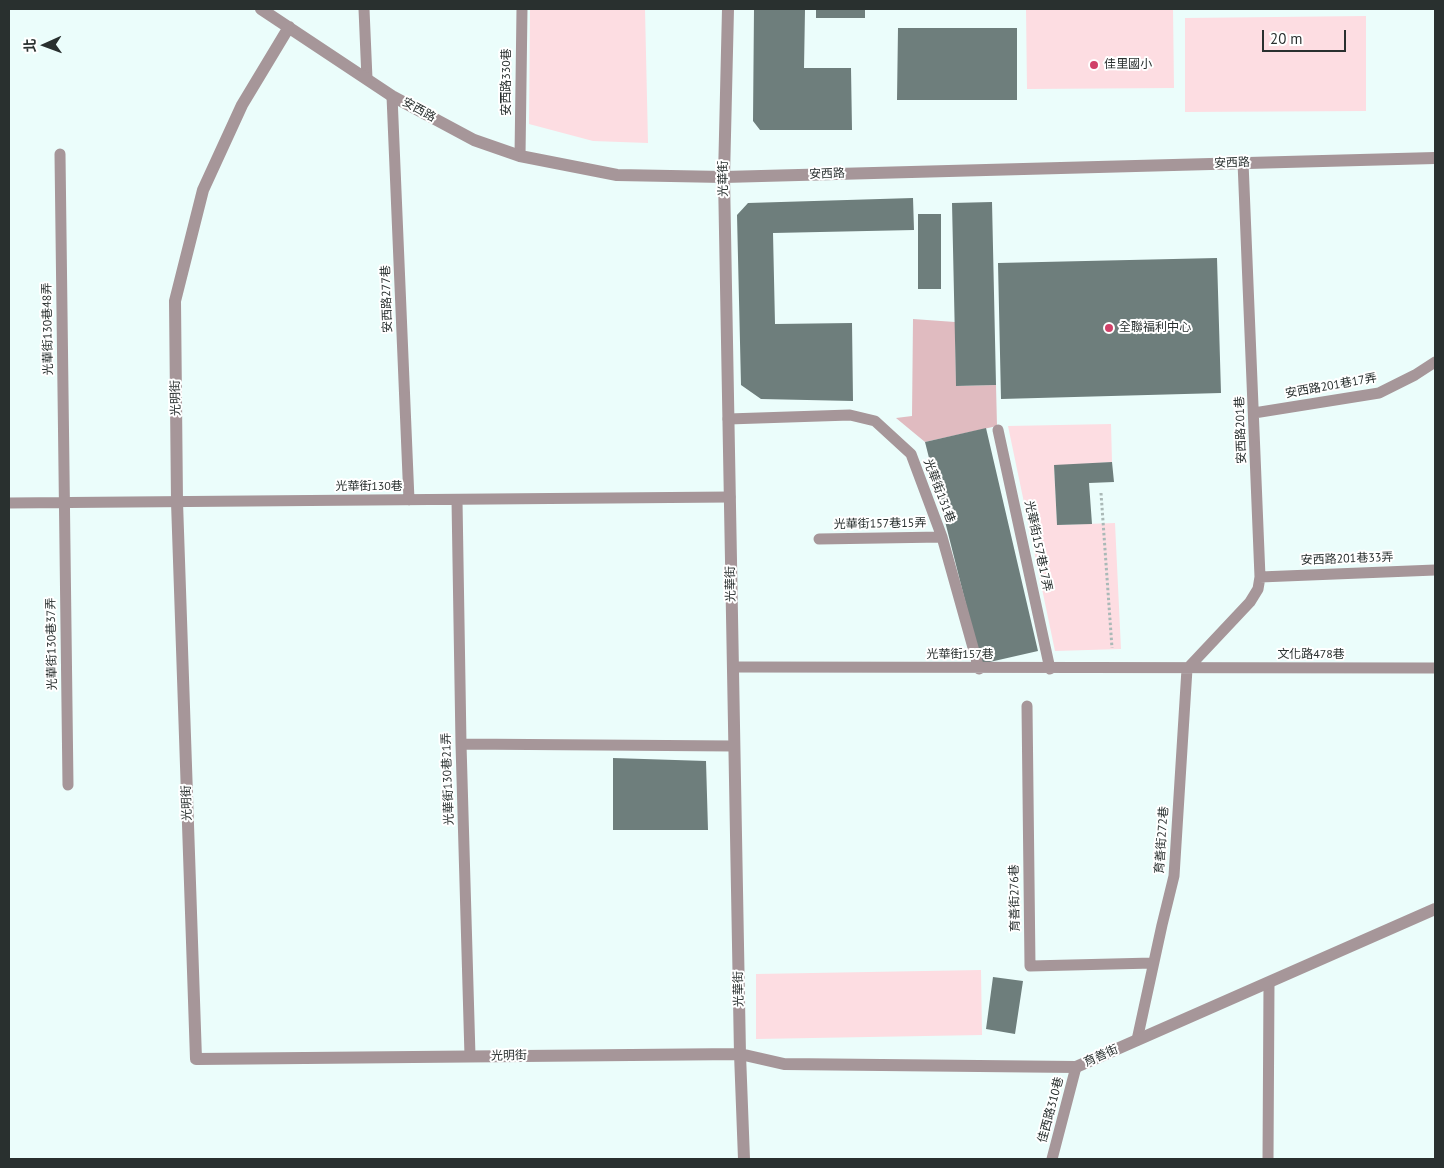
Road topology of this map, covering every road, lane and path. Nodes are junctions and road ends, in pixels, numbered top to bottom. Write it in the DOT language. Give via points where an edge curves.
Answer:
graph roads {
  1 [pos="261,9"];
  2 [pos="364,9"];
  3 [pos="522,9"];
  4 [pos="728,9"];
  5 [pos="289,28"];
  6 [pos="367,79"];
  7 [pos="392,96"];
  8 [pos="60,154"];
  9 [pos="520,156"];
  10 [pos="1435,158"];
  11 [pos="1243,162"];
  12 [pos="724,177"];
  13 [pos="1435,362"];
  14 [pos="1254,413"];
  15 [pos="728,419"];
  16 [pos="998,430"];
  17 [pos="1102,493"];
  18 [pos="730,497"];
  19 [pos="409,500"];
  20 [pos="457,500"];
  21 [pos="177,502"];
  22 [pos="9,503"];
  23 [pos="64,503"];
  24 [pos="942,537"];
  25 [pos="819,539"];
  26 [pos="1435,570"];
  27 [pos="1260,577"];
  28 [pos="733,667"];
  29 [pos="979,668"];
  30 [pos="1435,668"];
  31 [pos="1050,669"];
  32 [pos="1113,669"];
  33 [pos="1187,669"];
  34 [pos="1027,706"];
  35 [pos="461,744"];
  36 [pos="734,746"];
  37 [pos="68,785"];
  38 [pos="1435,910"];
  39 [pos="1153,963"];
  40 [pos="1269,983"];
  41 [pos="1137,1040"];
  42 [pos="740,1054"];
  43 [pos="470,1056"];
  44 [pos="1076,1067"];
  45 [pos="744,1159"];
  46 [pos="1052,1159"];
  47 [pos="1268,1159"];
  1 -- 5 [label="street, 安西路"];
  2 -- 6 [label="lane"];
  3 -- 9 [label="lane, 安西路330巷"];
  4 -- 12 [label="street, 光華街"];
  5 -- 6 [label="street, 安西路"];
  5 -- 21 [label="street, 光明街" via="242,105 203,190 175,301"];
  6 -- 7 [label="street, 安西路"];
  7 -- 9 [label="street, 安西路" via="474,140"];
  7 -- 19 [label="lane, 安西路277巷"];
  8 -- 23 [label="lane, 光華街130巷48弄"];
  9 -- 12 [label="street, 安西路" via="617,175"];
  10 -- 11 [label="street, 安西路"];
  11 -- 12 [label="street, 安西路"];
  11 -- 14 [label="lane, 安西路201巷"];
  12 -- 15 [label="street, 光華街"];
  13 -- 14 [label="lane, 安西路201巷17弄" via="1415,376 1379,393"];
  14 -- 27 [label="lane, 安西路201巷"];
  15 -- 18 [label="street, 光華街"];
  15 -- 24 [label="lane, 光華街131巷" via="850,415 875,420 911,454"];
  16 -- 31 [label="lane, 光華街157巷17弄"];
  17 -- 32 [label="path"];
  18 -- 20 [label="lane, 光華街130巷"];
  18 -- 28 [label="street, 光華街"];
  19 -- 20 [label="lane, 光華街130巷"];
  19 -- 21 [label="lane, 光華街130巷"];
  20 -- 35 [label="lane, 光華街130巷21弄"];
  21 -- 23 [label="lane, 光華街130巷"];
  21 -- 43 [label="street, 光明街" via="196,1059"];
  22 -- 23 [label="lane, 光華街130巷"];
  23 -- 37 [label="lane, 光華街130巷37弄"];
  24 -- 25 [label="lane, 光華街157巷15弄"];
  24 -- 29 [label="lane, 光華街131巷"];
  26 -- 27 [label="lane, 安西路201巷33弄"];
  27 -- 33 [label="lane, 安西路201巷" via="1258,589 1250,602"];
  28 -- 29 [label="lane, 光華街157巷"];
  28 -- 36 [label="street, 光華街"];
  29 -- 31 [label="lane, 光華街157巷"];
  30 -- 33 [label="lane, 文化路478巷"];
  31 -- 32 [label="lane, 光華街157巷"];
  32 -- 33 [label="lane, 光華街157巷"];
  33 -- 39 [label="lane, 育善街272巷" via="1174,876"];
  34 -- 39 [label="lane, 育善街276巷" via="1030,966"];
  35 -- 36 [label="lane"];
  35 -- 43 [label="lane, 光華街130巷21弄"];
  36 -- 42 [label="street, 光華街"];
  38 -- 40 [label="street, 育善街"];
  39 -- 41 [label="lane, 育善街272巷"];
  40 -- 41 [label="street, 育善街"];
  40 -- 47 [label="lane"];
  41 -- 44 [label="street, 育善街"];
  42 -- 43 [label="street, 光明街"];
  42 -- 44 [label="street, 育善街" via="784,1064"];
  42 -- 45 [label="street, 光華街"];
  44 -- 46 [label="lane, 佳西路310巷"];
}
